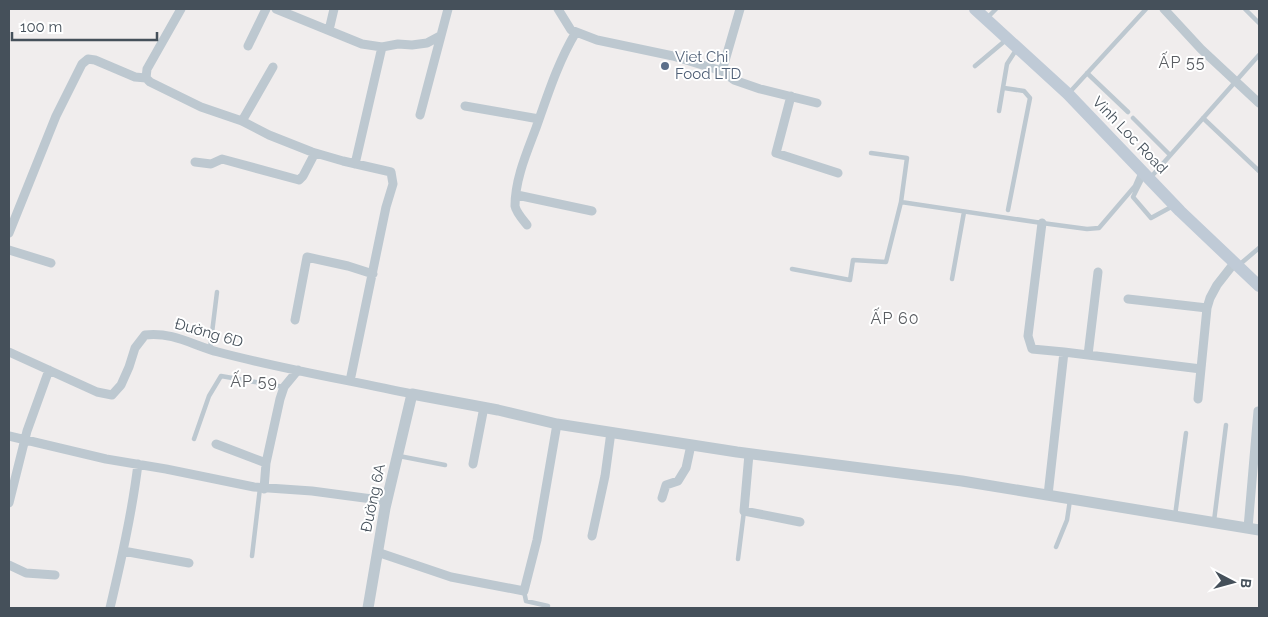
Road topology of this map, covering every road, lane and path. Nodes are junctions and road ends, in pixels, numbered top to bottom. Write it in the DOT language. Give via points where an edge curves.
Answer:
graph roads {
  1 [pos="181,9"];
  2 [pos="266,9"];
  3 [pos="276,9"];
  4 [pos="334,9"];
  5 [pos="448,9"];
  6 [pos="558,9"];
  7 [pos="740,9"];
  8 [pos="975,9"];
  9 [pos="996,9"];
  10 [pos="1146,9"];
  11 [pos="1164,9"];
  12 [pos="1245,9"];
  13 [pos="986,19"];
  14 [pos="1259,23"];
  15 [pos="328,30"];
  16 [pos="576,32"];
  17 [pos="440,36"];
  18 [pos="1007,39"];
  19 [pos="248,46"];
  20 [pos="382,47"];
  21 [pos="1016,48"];
  22 [pos="1259,55"];
  23 [pos="975,66"];
  24 [pos="273,67"];
  25 [pos="722,70"];
  26 [pos="1087,73"];
  27 [pos="146,78"];
  28 [pos="1235,81"];
  29 [pos="1004,88"];
  30 [pos="1068,94"];
  31 [pos="791,96"];
  32 [pos="817,103"];
  33 [pos="1259,103"];
  34 [pos="465,106"];
  35 [pos="999,111"];
  36 [pos="1128,112"];
  37 [pos="420,115"];
  38 [pos="1133,118"];
  39 [pos="1203,118"];
  40 [pos="539,119"];
  41 [pos="242,121"];
  42 [pos="315,153"];
  43 [pos="871,153"];
  44 [pos="1170,156"];
  45 [pos="195,162"];
  46 [pos="355,164"];
  47 [pos="1259,171"];
  48 [pos="838,173"];
  49 [pos="1145,175"];
  50 [pos="517,195"];
  51 [pos="901,202"];
  52 [pos="1174,205"];
  53 [pos="1008,210"];
  54 [pos="592,211"];
  55 [pos="964,212"];
  56 [pos="1042,223"];
  57 [pos="527,225"];
  58 [pos="9,233"];
  59 [pos="1259,248"];
  60 [pos="9,250"];
  61 [pos="51,263"];
  62 [pos="1237,264"];
  63 [pos="792,270"];
  64 [pos="1098,272"];
  65 [pos="373,274"];
  66 [pos="952,279"];
  67 [pos="1259,286"];
  68 [pos="218,292"];
  69 [pos="1128,299"];
  70 [pos="1207,308"];
  71 [pos="294,320"];
  72 [pos="210,349"];
  73 [pos="9,352"];
  74 [pos="1064,352"];
  75 [pos="1088,355"];
  76 [pos="1201,369"];
  77 [pos="49,370"];
  78 [pos="298,370"];
  79 [pos="350,381"];
  80 [pos="284,387"];
  81 [pos="412,394"];
  82 [pos="1198,399"];
  83 [pos="484,407"];
  84 [pos="1258,411"];
  85 [pos="557,424"];
  86 [pos="1226,425"];
  87 [pos="611,432"];
  88 [pos="1186,433"];
  89 [pos="1258,433"];
  90 [pos="9,436"];
  91 [pos="194,439"];
  92 [pos="26,440"];
  93 [pos="216,444"];
  94 [pos="691,445"];
  95 [pos="749,454"];
  96 [pos="397,455"];
  97 [pos="266,463"];
  98 [pos="138,464"];
  99 [pos="473,464"];
  100 [pos="445,465"];
  101 [pos="262,489"];
  102 [pos="1048,494"];
  103 [pos="662,498"];
  104 [pos="1071,499"];
  105 [pos="387,501"];
  106 [pos="9,503"];
  107 [pos="744,511"];
  108 [pos="1175,516"];
  109 [pos="800,522"];
  110 [pos="1214,523"];
  111 [pos="1254,529"];
  112 [pos="592,536"];
  113 [pos="1056,547"];
  114 [pos="123,551"];
  115 [pos="377,552"];
  116 [pos="252,556"];
  117 [pos="738,560"];
  118 [pos="188,563"];
  119 [pos="9,565"];
  120 [pos="55,575"];
  121 [pos="524,591"];
  122 [pos="548,606"];
  123 [pos="110,608"];
  124 [pos="368,608"];
  1 -- 27 [label="street"];
  2 -- 19 [label="street"];
  3 -- 15 [label="street"];
  4 -- 15 [label="street"];
  5 -- 17 [label="street"];
  6 -- 16 [label="street"];
  7 -- 25 [label="street"];
  8 -- 13 [label="main road, Vinh Loc Road"];
  9 -- 13 [label="lane"];
  10 -- 26 [label="lane"];
  11 -- 28 [label="street"];
  12 -- 14 [label="lane"];
  13 -- 18 [label="main road, Vinh Loc Road"];
  15 -- 20 [label="street" via="362,44"];
  16 -- 25 [label="street"];
  16 -- 40 [label="street" via="565,49"];
  17 -- 20 [label="street" via="412,45"];
  17 -- 37 [label="street"];
  18 -- 21 [label="main road, Vinh Loc Road"];
  18 -- 23 [label="lane"];
  20 -- 46 [label="street"];
  21 -- 29 [label="lane" via="1007,64"];
  21 -- 30 [label="main road, Vinh Loc Road"];
  22 -- 28 [label="lane"];
  24 -- 41 [label="street"];
  25 -- 31 [label="street" via="734,80"];
  26 -- 30 [label="lane"];
  26 -- 36 [label="lane"];
  27 -- 41 [label="street" via="201,107"];
  27 -- 58 [label="street" via="135,77 95,60 88,59 82,64 56,116"];
  28 -- 33 [label="street"];
  28 -- 39 [label="lane"];
  29 -- 35 [label="lane"];
  29 -- 53 [label="lane" via="1024,91 1030,98"];
  30 -- 49 [label="main road, Vinh Loc Road"];
  31 -- 32 [label="street"];
  31 -- 48 [label="street" via="776,153"];
  34 -- 40 [label="street"];
  38 -- 44 [label="lane"];
  39 -- 44 [label="lane"];
  39 -- 47 [label="lane"];
  40 -- 50 [label="street"];
  41 -- 42 [label="street"];
  42 -- 45 [label="street" via="299,180 222,159 211,164"];
  42 -- 46 [label="street"];
  43 -- 51 [label="lane" via="907,158"];
  44 -- 49 [label="lane"];
  46 -- 65 [label="street" via="391,172 393,184"];
  49 -- 52 [label="main road, Vinh Loc Road"];
  49 -- 52 [label="lane" via="1132,197 1151,218"];
  49 -- 56 [label="lane" via="1099,228"];
  50 -- 54 [label="street"];
  50 -- 57 [label="street" via="515,208"];
  51 -- 55 [label="lane"];
  51 -- 63 [label="lane" via="886,262 853,260 850,280"];
  52 -- 62 [label="main road, Vinh Loc Road"];
  55 -- 56 [label="lane"];
  55 -- 66 [label="lane"];
  56 -- 74 [label="street" via="1028,336 1032,349"];
  59 -- 62 [label="lane"];
  60 -- 61 [label="street"];
  62 -- 67 [label="main road, Vinh Loc Road"];
  62 -- 70 [label="street" via="1217,285"];
  64 -- 75 [label="street"];
  65 -- 71 [label="street" via="307,257"];
  65 -- 79 [label="street"];
  68 -- 72 [label="lane"];
  69 -- 70 [label="street"];
  70 -- 76 [label="street"];
  72 -- 77 [label="street, Đường 6D" via="176,336 145,335 135,348 121,385 112,395 97,392"];
  72 -- 78 [label="street, Đường 6D"];
  73 -- 77 [label="street, Đường 6D"];
  74 -- 75 [label="street"];
  74 -- 102 [label="street"];
  75 -- 76 [label="street"];
  76 -- 82 [label="street"];
  77 -- 92 [label="street"];
  78 -- 79 [label="street, Đường 6D"];
  78 -- 80 [label="street"];
  79 -- 81 [label="street, Đường 6D"];
  80 -- 91 [label="lane" via="221,376 209,396"];
  80 -- 97 [label="street"];
  81 -- 83 [label="street"];
  81 -- 96 [label="street, Đường 6A"];
  83 -- 85 [label="street"];
  83 -- 99 [label="street"];
  84 -- 89 [label="street"];
  85 -- 87 [label="street"];
  85 -- 121 [label="street" via="537,540"];
  86 -- 110 [label="lane"];
  87 -- 94 [label="street"];
  87 -- 112 [label="street"];
  88 -- 108 [label="lane"];
  89 -- 111 [label="street"];
  90 -- 92 [label="street"];
  92 -- 98 [label="street"];
  92 -- 106 [label="street"];
  93 -- 97 [label="street"];
  94 -- 95 [label="street"];
  94 -- 103 [label="street" via="686,468 678,481 666,485"];
  95 -- 102 [label="street"];
  95 -- 107 [label="street"];
  96 -- 100 [label="lane"];
  96 -- 105 [label="street, Đường 6A"];
  97 -- 101 [label="street"];
  98 -- 101 [label="street"];
  98 -- 114 [label="street"];
  101 -- 105 [label="street" via="312,491"];
  101 -- 116 [label="lane"];
  102 -- 104 [label="street"];
  104 -- 108 [label="street"];
  104 -- 113 [label="lane"];
  105 -- 115 [label="street, Đường 6A"];
  107 -- 109 [label="street"];
  107 -- 117 [label="lane"];
  108 -- 110 [label="street"];
  110 -- 111 [label="street"];
  114 -- 118 [label="street"];
  114 -- 123 [label="street"];
  115 -- 121 [label="street" via="451,577"];
  115 -- 124 [label="street, Đường 6A"];
  119 -- 120 [label="street" via="26,572"];
  121 -- 122 [label="lane" via="526,601"];
}
